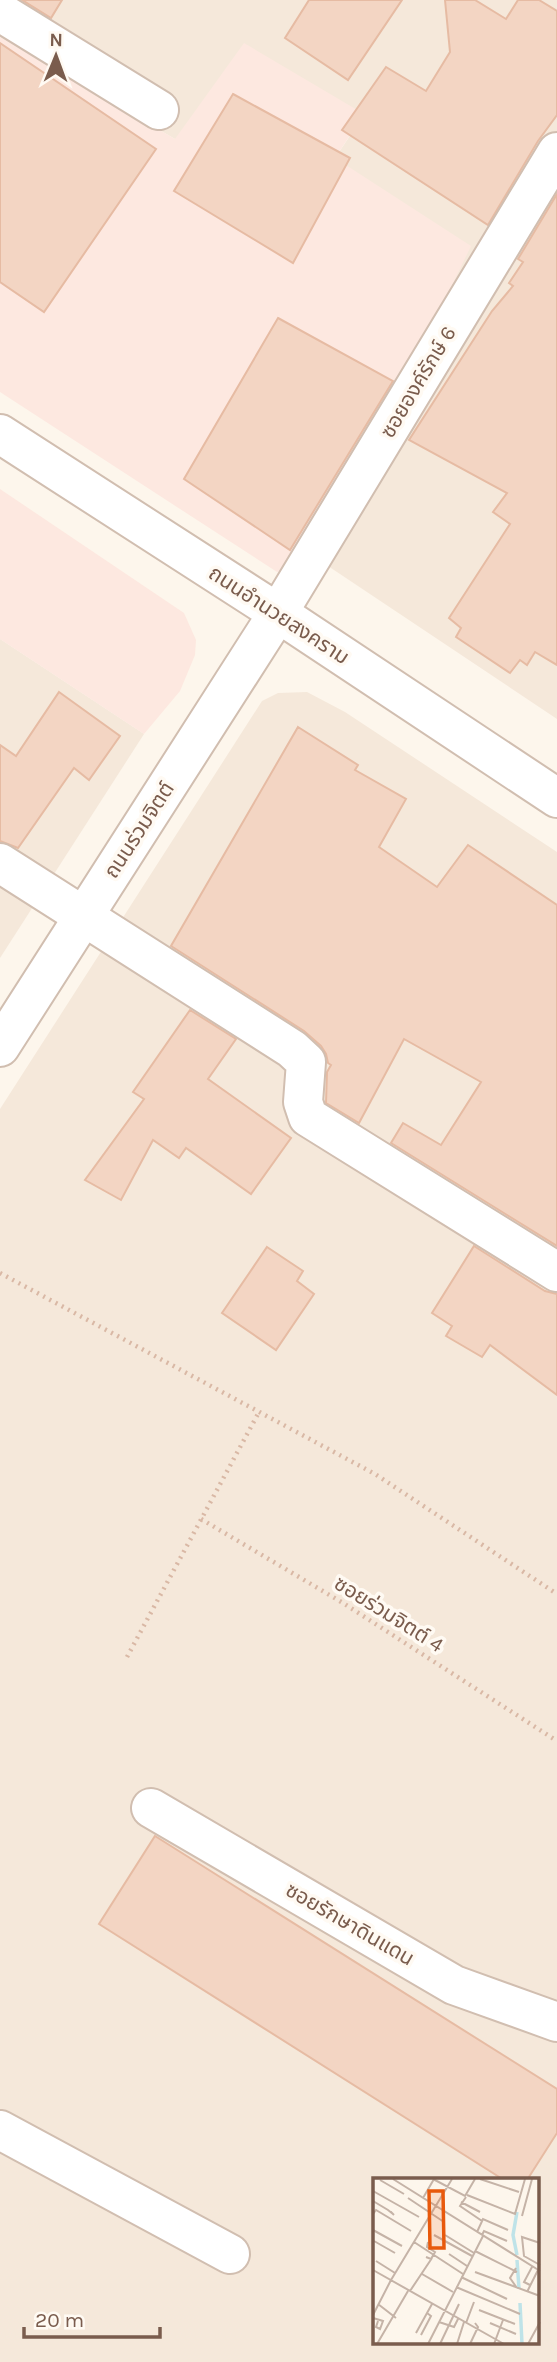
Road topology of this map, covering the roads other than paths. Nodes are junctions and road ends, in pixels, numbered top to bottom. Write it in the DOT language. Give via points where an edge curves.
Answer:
graph roads {
  1 [pos="0,12"];
  2 [pos="159,110"];
  3 [pos="557,152"];
  4 [pos="0,434"];
  5 [pos="278,613"];
  6 [pos="557,798"];
  7 [pos="0,863"];
  8 [pos="83,917"];
  9 [pos="0,1047"];
  10 [pos="557,1272"];
  11 [pos="151,1808"];
  12 [pos="557,2022"];
  13 [pos="0,2130"];
  14 [pos="230,2253"];
  1 -- 2 [label="street"];
  3 -- 5 [label="street, ซอยองค์รักษ์ 6"];
  4 -- 5 [label="street, ถนนอำนวยสงคราม"];
  5 -- 6 [label="street, ถนนอำนวยสงคราม"];
  5 -- 8 [label="street, ถนนร่วมจิตต์"];
  7 -- 8 [label="street"];
  8 -- 9 [label="street, ถนนร่วมจิตต์"];
  8 -- 10 [label="street" via="292,1048 306,1062 303,1102 308,1117"];
  11 -- 12 [label="street, ซอยรักษาดินแดน" via="454,1985"];
  13 -- 14 [label="street"];
}
